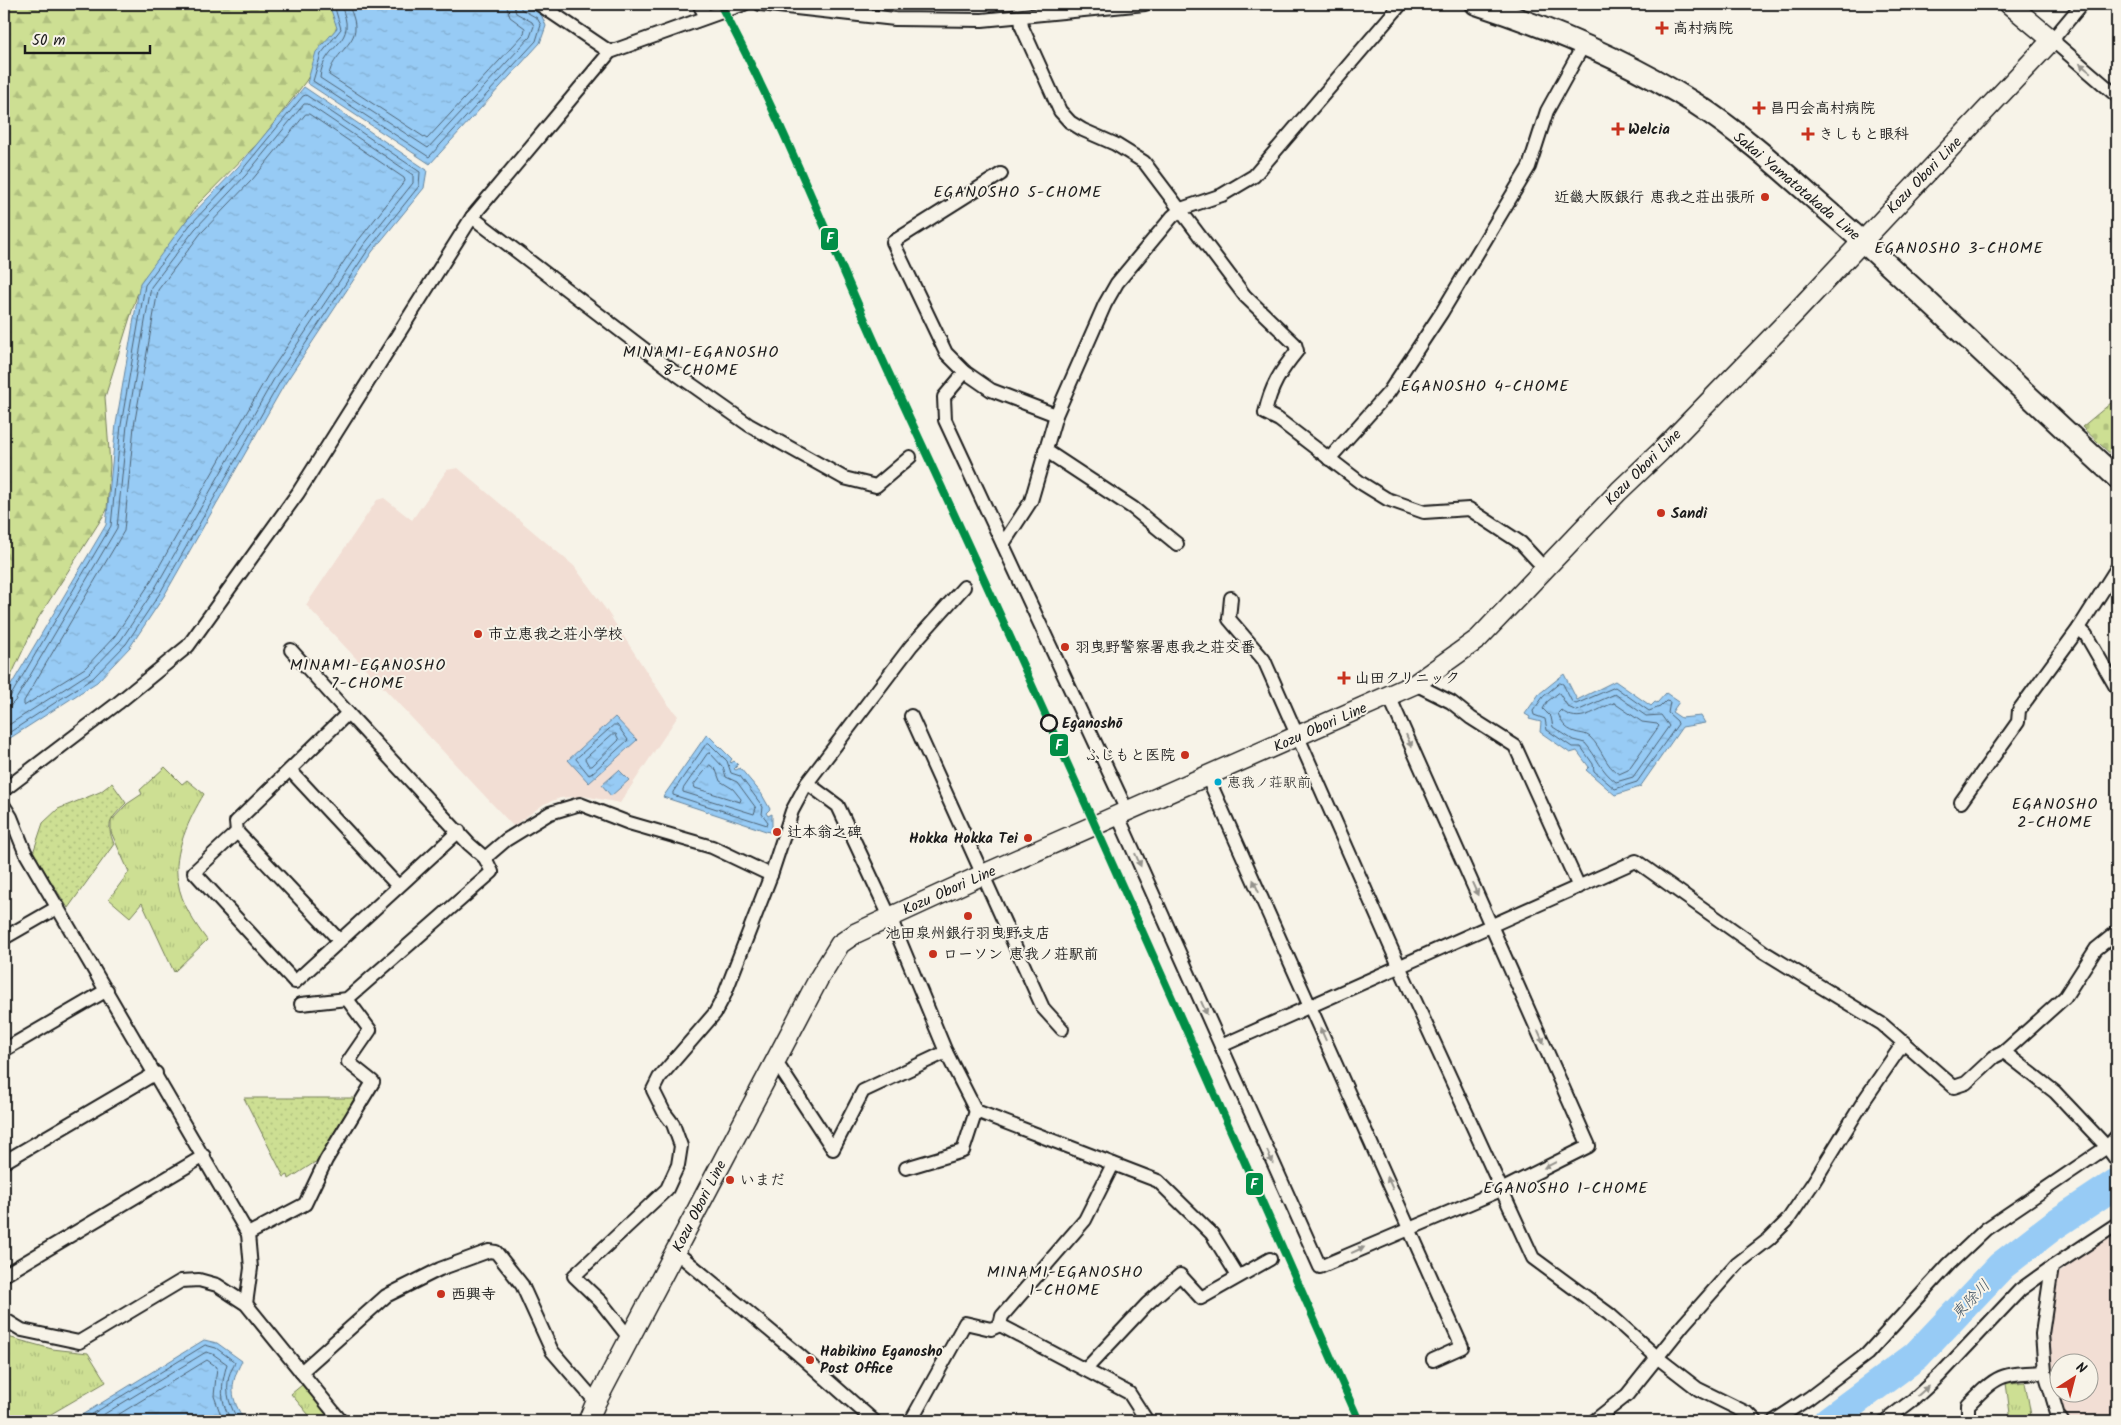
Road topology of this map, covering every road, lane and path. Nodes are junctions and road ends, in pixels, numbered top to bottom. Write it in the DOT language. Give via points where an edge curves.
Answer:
graph roads {
  1 [pos="540,4"];
  2 [pos="699,4"];
  3 [pos="744,4"];
  4 [pos="760,4"];
  5 [pos="1145,4"];
  6 [pos="1400,4"];
  7 [pos="1476,4"];
  8 [pos="2010,4"];
  9 [pos="2082,4"];
  10 [pos="1021,17"];
  11 [pos="706,18"];
  12 [pos="2052,40"];
  13 [pos="1584,44"];
  14 [pos="610,52"];
  15 [pos="2117,96"];
  16 [pos="1001,174"];
  17 [pos="1181,209"];
  18 [pos="472,218"];
  19 [pos="1862,240"];
  20 [pos="965,372"];
  21 [pos="1056,415"];
  22 [pos="1045,450"];
  23 [pos="910,457"];
  24 [pos="1329,459"];
  25 [pos="2117,478"];
  26 [pos="1003,544"];
  27 [pos="1177,544"];
  28 [pos="2117,568"];
  29 [pos="1545,569"];
  30 [pos="964,587"];
  31 [pos="1230,598"];
  32 [pos="2079,628"];
  33 [pos="291,650"];
  34 [pos="1415,684"];
  35 [pos="2117,689"];
  36 [pos="1389,696"];
  37 [pos="348,713"];
  38 [pos="911,716"];
  39 [pos="1298,736"];
  40 [pos="290,770"];
  41 [pos="1207,776"];
  42 [pos="807,783"];
  43 [pos="4,790"];
  44 [pos="1961,802"];
  45 [pos="4,806"];
  46 [pos="1122,813"];
  47 [pos="459,831"];
  48 [pos="237,832"];
  49 [pos="485,858"];
  50 [pos="771,875"];
  51 [pos="982,875"];
  52 [pos="398,886"];
  53 [pos="1579,887"];
  54 [pos="58,907"];
  55 [pos="890,917"];
  56 [pos="1491,926"];
  57 [pos="2117,932"];
  58 [pos="4,938"];
  59 [pos="340,940"];
  60 [pos="1400,968"];
  61 [pos="107,990"];
  62 [pos="346,999"];
  63 [pos="301,1004"];
  64 [pos="1311,1006"];
  65 [pos="1062,1029"];
  66 [pos="1904,1042"];
  67 [pos="1221,1046"];
  68 [pos="4,1050"];
  69 [pos="946,1052"];
  70 [pos="2004,1052"];
  71 [pos="776,1062"];
  72 [pos="156,1073"];
  73 [pos="976,1111"];
  74 [pos="2117,1136"];
  75 [pos="2108,1146"];
  76 [pos="204,1156"];
  77 [pos="2117,1161"];
  78 [pos="4,1162"];
  79 [pos="1113,1164"];
  80 [pos="906,1168"];
  81 [pos="1501,1190"];
  82 [pos="2117,1224"];
  83 [pos="1410,1227"];
  84 [pos="248,1234"];
  85 [pos="676,1252"];
  86 [pos="1270,1259"];
  87 [pos="2052,1267"];
  88 [pos="4,1275"];
  89 [pos="1238,1276"];
  90 [pos="246,1304"];
  91 [pos="4,1319"];
  92 [pos="1000,1326"];
  93 [pos="630,1339"];
  94 [pos="1658,1358"];
  95 [pos="1433,1360"];
  96 [pos="1086,1369"];
  97 [pos="301,1372"];
  98 [pos="2045,1372"];
  99 [pos="596,1402"];
  100 [pos="342,1421"];
  101 [pos="588,1421"];
  102 [pos="874,1421"];
  103 [pos="911,1421"];
  104 [pos="1147,1421"];
  105 [pos="1594,1421"];
  106 [pos="1756,1421"];
  107 [pos="1774,1421"];
  108 [pos="1885,1421"];
  109 [pos="1968,1421"];
  110 [pos="2062,1421"];
  1 -- 14 [label="street"];
  2 -- 11 [label="street"];
  3 -- 11 [label="street"];
  4 -- 10 [label="street" via="864,11 895,20"];
  5 -- 10 [label="street"];
  6 -- 17 [label="street" via="1254,176 1222,194"];
  7 -- 13 [label="main road, Sakai Yamatotakada Line" via="1530,21"];
  8 -- 12 [label="main road"];
  9 -- 12 [label="street"];
  10 -- 17 [label="street" via="1022,27 1060,111 1083,130 1144,162"];
  11 -- 14 [label="street"];
  15 -- 12 [label="street, one-way"];
  12 -- 19 [label="main road, Kozu Obori Line"];
  13 -- 19 [label="main road, Sakai Yamatotakada Line" via="1651,77 1698,105 1757,149"];
  13 -- 24 [label="street" via="1548,111 1529,167 1432,327 1389,392"];
  14 -- 18 [label="street"];
  16 -- 20 [label="street" via="893,242 946,353"];
  17 -- 21 [label="street" via="1117,283 1092,331"];
  17 -- 24 [label="street" via="1245,296 1295,344 1296,351 1269,394 1265,413"];
  18 -- 23 [label="street" via="749,425 844,478 876,486"];
  18 -- 43 [label="street" via="298,493 188,646"];
  19 -- 25 [label="main road, Sakai Yamatotakada Line"];
  19 -- 29 [label="main road, Kozu Obori Line"];
  20 -- 21 [label="street" via="991,390"];
  20 -- 26 [label="street" via="944,397 946,420"];
  21 -- 22 [label="street"];
  22 -- 26 [label="street" via="1031,501"];
  22 -- 27 [label="street" via="1133,508"];
  24 -- 29 [label="street" via="1380,495 1406,506 1424,512 1470,509 1521,543"];
  26 -- 46 [label="street"];
  28 -- 32 [label="street"];
  29 -- 34 [label="main road, Kozu Obori Line" via="1478,639"];
  30 -- 42 [label="street" via="911,646"];
  31 -- 39 [label="street" via="1229,620 1264,660"];
  32 -- 35 [label="street"];
  32 -- 44 [label="street" via="2019,710 2018,722"];
  33 -- 37 [label="street"];
  34 -- 36 [label="main road, Kozu Obori Line"];
  34 -- 53 [label="street" via="1451,702 1515,746"];
  36 -- 39 [label="main road, Kozu Obori Line"];
  36 -- 56 [label="street, one-way"];
  37 -- 40 [label="street"];
  37 -- 47 [label="street"];
  38 -- 51 [label="street"];
  39 -- 41 [label="main road, Kozu Obori Line"];
  39 -- 60 [label="street"];
  40 -- 48 [label="street" via="236,822"];
  40 -- 52 [label="street"];
  41 -- 46 [label="main road, Kozu Obori Line"];
  64 -- 41 [label="street, one-way"];
  42 -- 50 [label="street" via="792,811"];
  42 -- 55 [label="street" via="838,806"];
  45 -- 54 [label="street" via="25,852"];
  46 -- 51 [label="main road, Kozu Obori Line"];
  46 -- 67 [label="street, one-way"];
  47 -- 49 [label="street"];
  47 -- 52 [label="street"];
  48 -- 59 [label="street"];
  48 -- 59 [label="street" via="194,872 295,982"];
  49 -- 50 [label="street" via="506,840 550,813 580,804 629,823 712,846"];
  49 -- 62 [label="street" via="492,872"];
  50 -- 93 [label="street" via="715,1013 659,1078 653,1090 674,1124 681,1146 678,1165 667,1189 574,1276 601,1302"];
  51 -- 55 [label="main road, Kozu Obori Line"];
  51 -- 65 [label="street" via="1043,1008"];
  52 -- 59 [label="street"];
  53 -- 56 [label="street"];
  53 -- 66 [label="street" via="1636,861 1764,952 1882,1024"];
  54 -- 58 [label="street"];
  54 -- 61 [label="street"];
  55 -- 69 [label="street"];
  55 -- 71 [label="main road, Kozu Obori Line" via="840,944"];
  56 -- 60 [label="street"];
  56 -- 81 [label="street, one-way" via="1589,1146"];
  57 -- 70 [label="street" via="2096,949 2065,997"];
  60 -- 64 [label="street"];
  60 -- 81 [label="street"];
  61 -- 68 [label="street"];
  61 -- 72 [label="street"];
  62 -- 63 [label="street"];
  62 -- 84 [label="street" via="370,1030 348,1062 374,1082 326,1160 305,1204"];
  64 -- 67 [label="street"];
  83 -- 64 [label="street, one-way"];
  66 -- 70 [label="street" via="1954,1087 1966,1083"];
  66 -- 94 [label="street" via="1787,1221 1737,1264"];
  67 -- 83 [label="street, one-way" via="1320,1267"];
  69 -- 71 [label="street" via="863,1090 833,1149"];
  69 -- 73 [label="street"];
  70 -- 75 [label="street" via="2055,1092"];
  71 -- 85 [label="main road, Kozu Obori Line"];
  72 -- 76 [label="street"];
  72 -- 78 [label="street"];
  73 -- 79 [label="street"];
  73 -- 80 [label="street" via="963,1151"];
  74 -- 75 [label="street"];
  75 -- 77 [label="street"];
  75 -- 107 [label="street" via="1986,1229 1949,1264 1867,1354"];
  76 -- 84 [label="street"];
  76 -- 88 [label="street"];
  79 -- 89 [label="street" via="1158,1181 1212,1234"];
  79 -- 92 [label="street" via="1085,1220 1002,1316"];
  81 -- 83 [label="street"];
  81 -- 94 [label="street" via="1533,1258 1609,1314"];
  82 -- 87 [label="street"];
  83 -- 95 [label="street" via="1462,1347"];
  84 -- 90 [label="street" via="251,1268"];
  85 -- 93 [label="main road, Kozu Obori Line"];
  85 -- 102 [label="street"];
  86 -- 89 [label="street"];
  87 -- 98 [label="street" via="2042,1334"];
  108 -- 87 [label="street, one-way" via="1940,1375 2020,1290"];
  89 -- 96 [label="street" via="1201,1298 1180,1275 1147,1304"];
  90 -- 91 [label="street" via="217,1284 181,1281 78,1342 22,1330"];
  90 -- 97 [label="street"];
  92 -- 96 [label="street"];
  92 -- 103 [label="street" via="991,1330 965,1323"];
  93 -- 99 [label="main road, Kozu Obori Line"];
  94 -- 105 [label="street" via="1627,1395"];
  94 -- 106 [label="street" via="1698,1389 1749,1414"];
  96 -- 104 [label="street" via="1129,1394"];
  97 -- 99 [label="street" via="386,1296 440,1269 489,1251 496,1252 522,1285 552,1351"];
  97 -- 100 [label="street"];
  98 -- 109 [label="street" via="2011,1374 1995,1379 1968,1406"];
  98 -- 110 [label="street"];
  99 -- 101 [label="main road, Kozu Obori Line"];
}
